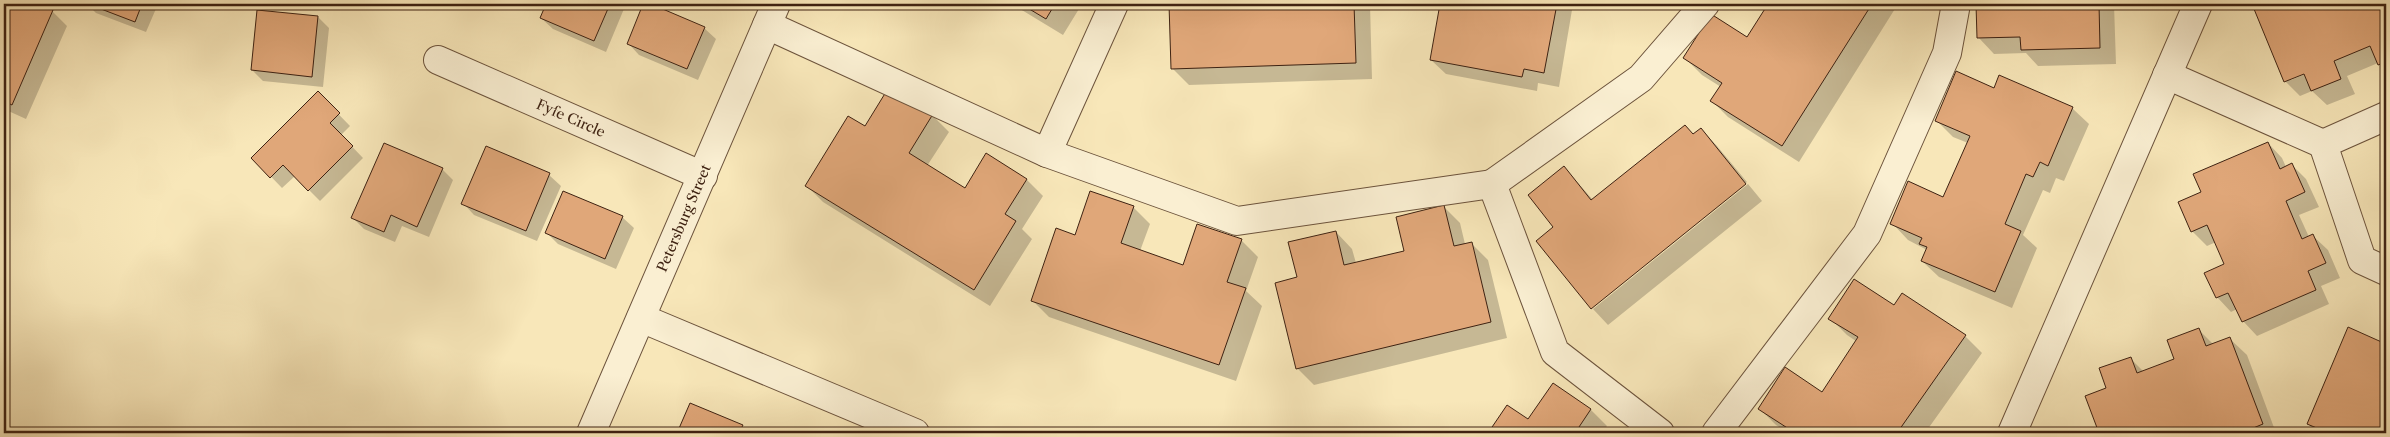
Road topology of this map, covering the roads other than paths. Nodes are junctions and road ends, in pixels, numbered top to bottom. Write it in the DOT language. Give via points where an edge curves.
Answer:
graph roads {
  1 [pos="1114,4"];
  2 [pos="1705,4"];
  3 [pos="1956,4"];
  4 [pos="2198,4"];
  5 [pos="771,15"];
  6 [pos="438,60"];
  7 [pos="2167,75"];
  8 [pos="2386,116"];
  9 [pos="2323,144"];
  10 [pos="1048,152"];
  11 [pos="702,176"];
  12 [pos="1492,184"];
  13 [pos="2386,271"];
  14 [pos="641,318"];
  15 [pos="592,433"];
  16 [pos="915,433"];
  17 [pos="1660,433"];
  18 [pos="1716,433"];
  19 [pos="2012,433"];
  1 -- 10 [label="street"];
  2 -- 12 [label="street" via="1641,78"];
  3 -- 18 [label="street" via="1947,52 1867,234"];
  4 -- 7 [label="street"];
  5 -- 10 [label="street"];
  5 -- 11 [label="street, Petersburg Street"];
  6 -- 11 [label="street, Fyfe Circle"];
  7 -- 9 [label="street"];
  7 -- 19 [label="street"];
  8 -- 9 [label="street"];
  9 -- 13 [label="street" via="2362,260"];
  10 -- 12 [label="street" via="1237,221"];
  11 -- 14 [label="street, Petersburg Street"];
  12 -- 17 [label="street" via="1555,352"];
  14 -- 15 [label="street, Petersburg Street"];
  14 -- 16 [label="street"];
}
